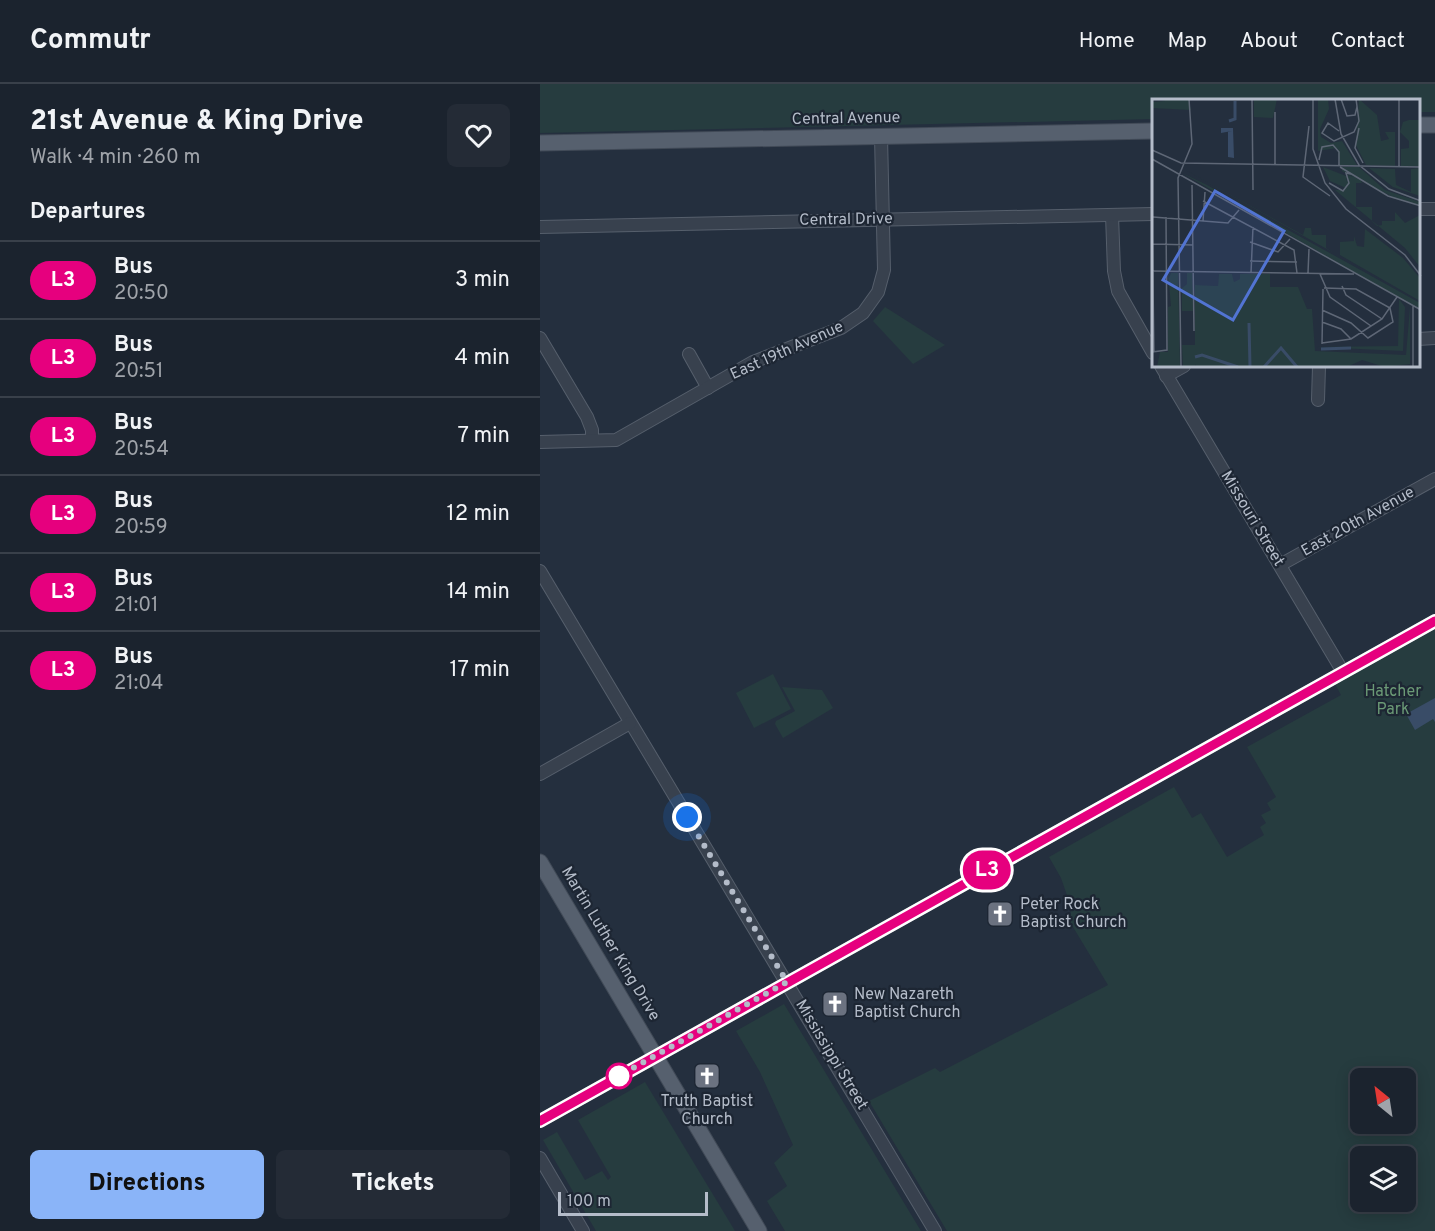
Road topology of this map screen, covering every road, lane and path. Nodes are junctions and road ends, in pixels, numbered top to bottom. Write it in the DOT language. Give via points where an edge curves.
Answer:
graph roads {
  1 [pos="1152,131"];
  2 [pos="881,136"];
  3 [pos="540,143"];
  4 [pos="1152,214"];
  5 [pos="1112,215"];
  6 [pos="884,220"];
  7 [pos="540,227"];
  8 [pos="540,338"];
  9 [pos="1435,338"];
  10 [pos="1420,339"];
  11 [pos="1152,351"];
  12 [pos="689,354"];
  13 [pos="1319,368"];
  14 [pos="1163,371"];
  15 [pos="708,388"];
  16 [pos="1318,400"];
  17 [pos="592,440"];
  18 [pos="540,442"];
  19 [pos="1435,479"];
  20 [pos="1281,565"];
  21 [pos="540,571"];
  22 [pos="1435,621"];
  23 [pos="1343,672"];
  24 [pos="630,723"];
  25 [pos="540,774"];
  26 [pos="540,862"];
  27 [pos="787,982"];
  28 [pos="655,1056"];
  29 [pos="540,1121"];
  30 [pos="540,1158"];
  31 [pos="583,1231"];
  32 [pos="759,1231"];
  33 [pos="935,1231"];
  1 -- 2 [label="main road, Central Avenue"];
  2 -- 3 [label="main road, Central Avenue"];
  2 -- 6 [label="street, East 19th Avenue"];
  4 -- 5 [label="street, Central Drive"];
  5 -- 6 [label="street, Central Drive"];
  5 -- 11 [label="street" via="1118,291"];
  6 -- 7 [label="street, Central Drive"];
  6 -- 15 [label="street, East 19th Avenue" via="883,276 874,299 863,313 848,324 767,356"];
  8 -- 17 [label="street" via="587,417"];
  9 -- 10 [label="street"];
  12 -- 15 [label="street"];
  13 -- 16 [label="street"];
  14 -- 20 [label="street, Missouri Street"];
  15 -- 17 [label="street, East 19th Avenue" via="616,440"];
  17 -- 18 [label="street, East 19th Avenue"];
  19 -- 20 [label="street, East 20th Avenue"];
  20 -- 23 [label="street, Missouri Street"];
  21 -- 24 [label="street, Mississippi Street"];
  22 -- 23 [label="street"];
  23 -- 27 [label="street"];
  24 -- 25 [label="street"];
  24 -- 27 [label="street, Mississippi Street"];
  26 -- 28 [label="main road, Martin Luther King Drive"];
  27 -- 28 [label="street"];
  27 -- 33 [label="street, Mississippi Street"];
  28 -- 29 [label="street"];
  28 -- 32 [label="main road, Martin Luther King Drive"];
  30 -- 31 [label="street"];
}
